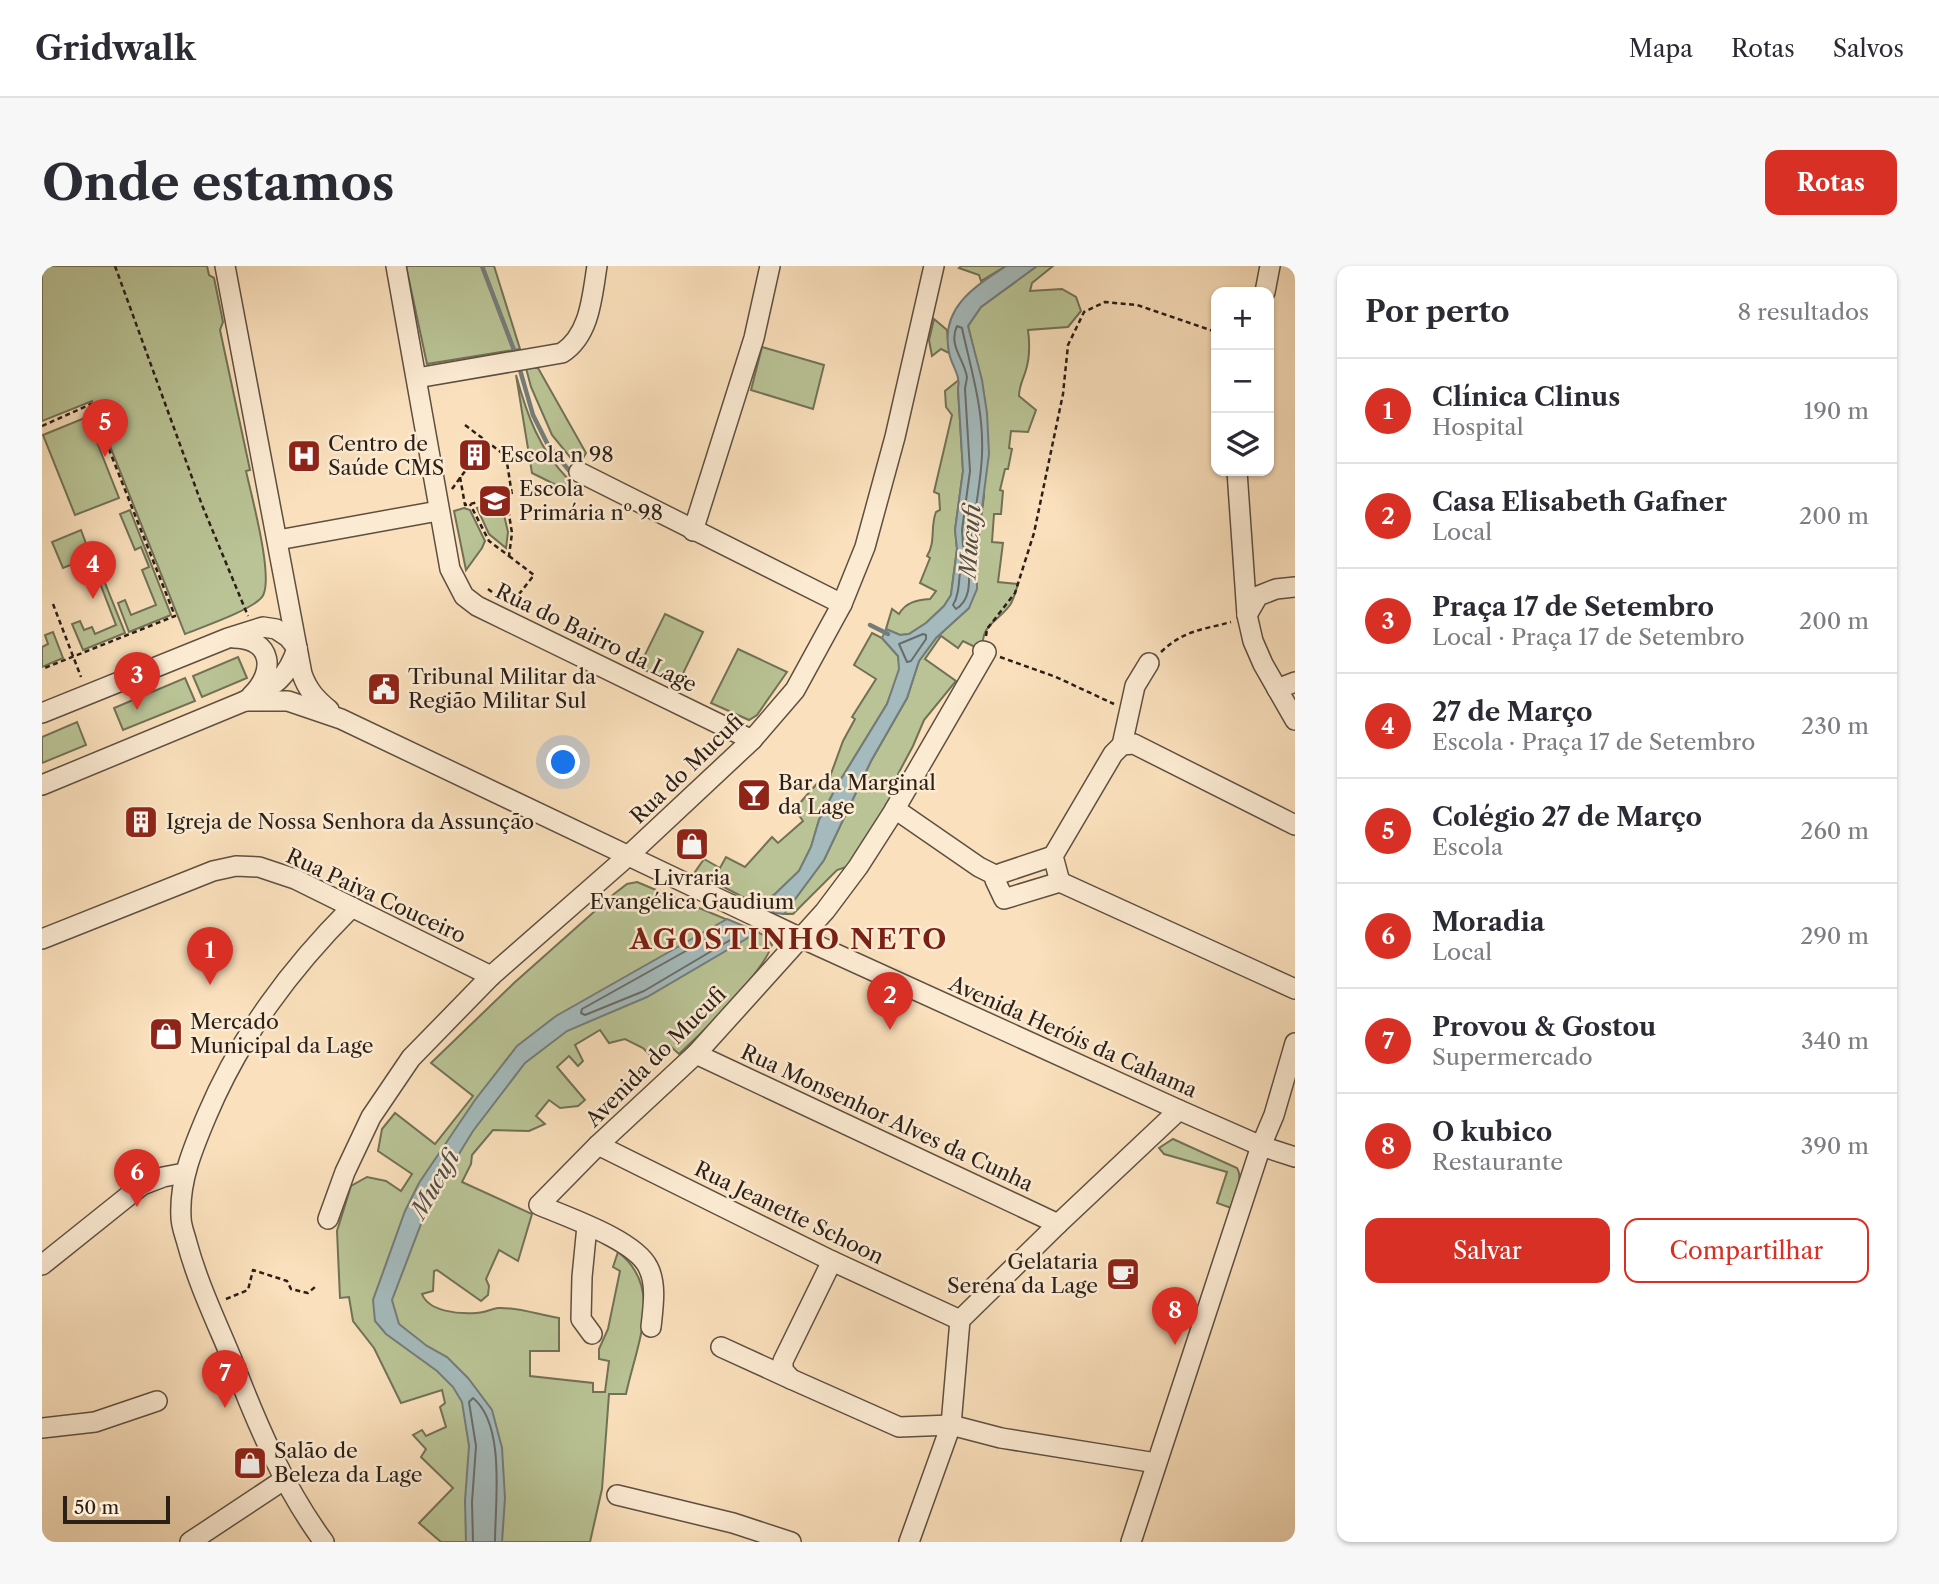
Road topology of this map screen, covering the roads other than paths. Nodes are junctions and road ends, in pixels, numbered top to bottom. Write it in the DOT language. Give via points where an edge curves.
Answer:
graph roads {
  1 [pos="225,266"];
  2 [pos="396,266"];
  3 [pos="597,266"];
  4 [pos="770,266"];
  5 [pos="934,266"];
  6 [pos="1270,266"];
  7 [pos="1266,287"];
  8 [pos="417,379"];
  9 [pos="579,472"];
  10 [pos="1237,476"];
  11 [pos="438,511"];
  12 [pos="693,531"];
  13 [pos="278,540"];
  14 [pos="1295,587"];
  15 [pos="287,591"];
  16 [pos="842,604"];
  17 [pos="1247,616"];
  18 [pos="262,627"];
  19 [pos="228,638"];
  20 [pos="297,648"];
  21 [pos="985,651"];
  22 [pos="1149,663"];
  23 [pos="1286,686"];
  24 [pos="245,701"];
  25 [pos="42,713"];
  26 [pos="341,719"];
  27 [pos="1295,720"];
  28 [pos="752,740"];
  29 [pos="1122,745"];
  30 [pos="42,785"];
  31 [pos="895,809"];
  32 [pos="1295,825"];
  33 [pos="628,856"];
  34 [pos="1053,856"];
  35 [pos="997,876"];
  36 [pos="1060,882"];
  37 [pos="352,907"];
  38 [pos="801,938"];
  39 [pos="42,939"];
  40 [pos="491,976"];
  41 [pos="1295,989"];
  42 [pos="1295,1043"];
  43 [pos="696,1054"];
  44 [pos="1179,1110"];
  45 [pos="598,1145"];
  46 [pos="1261,1146"];
  47 [pos="1295,1157"];
  48 [pos="184,1173"];
  49 [pos="328,1219"];
  50 [pos="1058,1224"];
  51 [pos="587,1226"];
  52 [pos="832,1261"];
  53 [pos="42,1265"];
  54 [pos="960,1320"];
  55 [pos="650,1327"];
  56 [pos="592,1334"];
  57 [pos="721,1347"];
  58 [pos="791,1379"];
  59 [pos="157,1401"];
  60 [pos="951,1425"];
  61 [pos="42,1428"];
  62 [pos="1156,1463"];
  63 [pos="285,1479"];
  64 [pos="617,1495"];
  65 [pos="190,1542"];
  66 [pos="324,1542"];
  67 [pos="791,1542"];
  68 [pos="909,1542"];
  69 [pos="1131,1542"];
  1 -- 13 [label="street, Avenida Heróis da Cahama"];
  2 -- 8 [label="street, Rua do Bairro da Lage"];
  3 -- 8 [label="street" via="582,332 562,353"];
  4 -- 12 [label="street" via="754,338"];
  5 -- 16 [label="street, Rua do Mucufi" via="895,437 865,547"];
  6 -- 7 [label="street"];
  8 -- 11 [label="street, Rua do Bairro da Lage"];
  9 -- 12 [label="street"];
  10 -- 17 [label="street"];
  11 -- 13 [label="street"];
  11 -- 28 [label="street, Rua do Bairro da Lage" via="450,569 468,600"];
  12 -- 16 [label="street"];
  13 -- 15 [label="street, Avenida Heróis da Cahama"];
  14 -- 17 [label="street" via="1258,596"];
  15 -- 18 [label="street"];
  15 -- 20 [label="street, Avenida Heróis da Cahama"];
  16 -- 28 [label="street, Rua do Mucufi" via="794,690"];
  17 -- 23 [label="street" via="1253,641"];
  18 -- 19 [label="street"];
  18 -- 20 [label="street" via="276,629"];
  19 -- 24 [label="street" via="257,643 268,663 261,687"];
  19 -- 25 [label="street"];
  20 -- 24 [label="street" via="284,677"];
  20 -- 26 [label="street, Avenida Heróis da Cahama" via="307,687"];
  21 -- 31 [label="street, Avenida do Mucufi"];
  22 -- 29 [label="street" via="1135,686"];
  23 -- 27 [label="street"];
  24 -- 26 [label="street, Avenida Heróis da Cahama" via="288,701"];
  24 -- 30 [label="street"];
  26 -- 33 [label="street, Avenida Heróis da Cahama"];
  28 -- 33 [label="street, Rua do Mucufi"];
  29 -- 32 [label="street" via="1134,744"];
  29 -- 34 [label="street"];
  31 -- 35 [label="street"];
  31 -- 38 [label="street, Avenida do Mucufi" via="859,867"];
  33 -- 38 [label="street, Avenida Heróis da Cahama"];
  33 -- 40 [label="street, Rua do Mucufi"];
  34 -- 35 [label="street"];
  34 -- 36 [label="street"];
  35 -- 36 [label="street" via="1004,899"];
  36 -- 41 [label="street"];
  37 -- 39 [label="street, Rua Paiva Couceiro" via="295,879 259,867 236,866"];
  37 -- 40 [label="street, Rua Paiva Couceiro"];
  37 -- 48 [label="street" via="299,962 244,1040"];
  38 -- 43 [label="street, Avenida do Mucufi"];
  38 -- 44 [label="street, Avenida Heróis da Cahama"];
  40 -- 49 [label="street, Rua do Mucufi" via="411,1058 389,1088 357,1145"];
  42 -- 46 [label="street"];
  43 -- 45 [label="street, Avenida do Mucufi"];
  43 -- 50 [label="street, Rua Monsenhor Alves da Cunha"];
  44 -- 46 [label="street, Avenida Heróis da Cahama"];
  44 -- 50 [label="street"];
  45 -- 51 [label="street, Avenida do Mucufi" via="539,1205"];
  45 -- 52 [label="street, Rua Jeanette Schoon"];
  46 -- 47 [label="street, Avenida Heróis da Cahama"];
  46 -- 62 [label="street"];
  48 -- 53 [label="street" via="142,1185"];
  48 -- 63 [label="street" via="181,1219 191,1258"];
  50 -- 54 [label="street"];
  51 -- 55 [label="street" via="631,1247 649,1268 653,1281"];
  51 -- 56 [label="street" via="581,1319"];
  52 -- 54 [label="street, Rua Jeanette Schoon"];
  52 -- 58 [label="street" via="783,1361 783,1370"];
  54 -- 60 [label="street"];
  57 -- 58 [label="street"];
  58 -- 60 [label="street" via="899,1427"];
  59 -- 61 [label="street" via="95,1422"];
  60 -- 62 [label="street" via="1001,1438"];
  60 -- 68 [label="street"];
  62 -- 69 [label="street"];
  63 -- 65 [label="street"];
  63 -- 66 [label="street"];
  64 -- 67 [label="street"];
}
